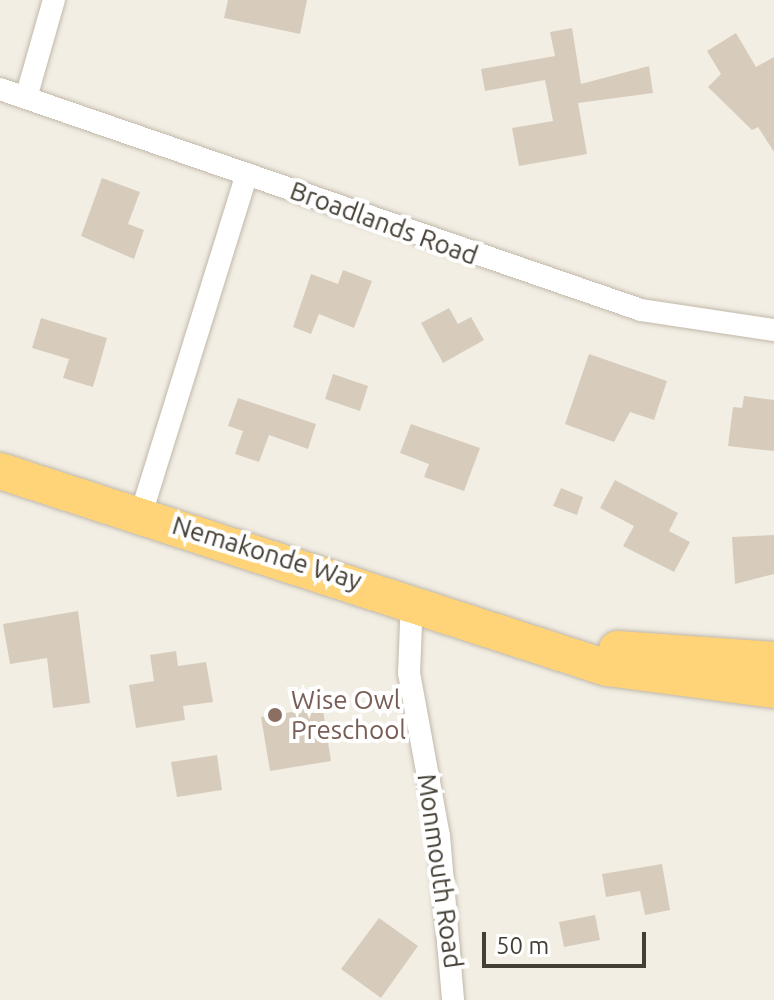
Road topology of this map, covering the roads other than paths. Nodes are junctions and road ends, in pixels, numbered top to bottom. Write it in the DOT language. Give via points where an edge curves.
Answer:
graph roads {
  1 [pos="54,0"];
  2 [pos="0,89"];
  3 [pos="26,98"];
  4 [pos="247,174"];
  5 [pos="774,330"];
  6 [pos="0,471"];
  7 [pos="141,514"];
  8 [pos="412,599"];
  9 [pos="532,640"];
  10 [pos="774,660"];
  11 [pos="774,690"];
  12 [pos="453,1000"];
  1 -- 3 [label="street"];
  2 -- 3 [label="street, Broadlands Road"];
  3 -- 4 [label="street, Broadlands Road"];
  4 -- 5 [label="street, Broadlands Road" via="641,310"];
  4 -- 7 [label="street"];
  6 -- 7 [label="highway, Nemakonde Way"];
  7 -- 8 [label="highway, Nemakonde Way"];
  8 -- 9 [label="highway, Nemakonde Way"];
  8 -- 12 [label="street, Monmouth Road" via="409,673 439,836"];
  9 -- 10 [label="highway, Nemakonde Way"];
  9 -- 11 [label="highway, Nemakonde Way" via="644,677"];
}
